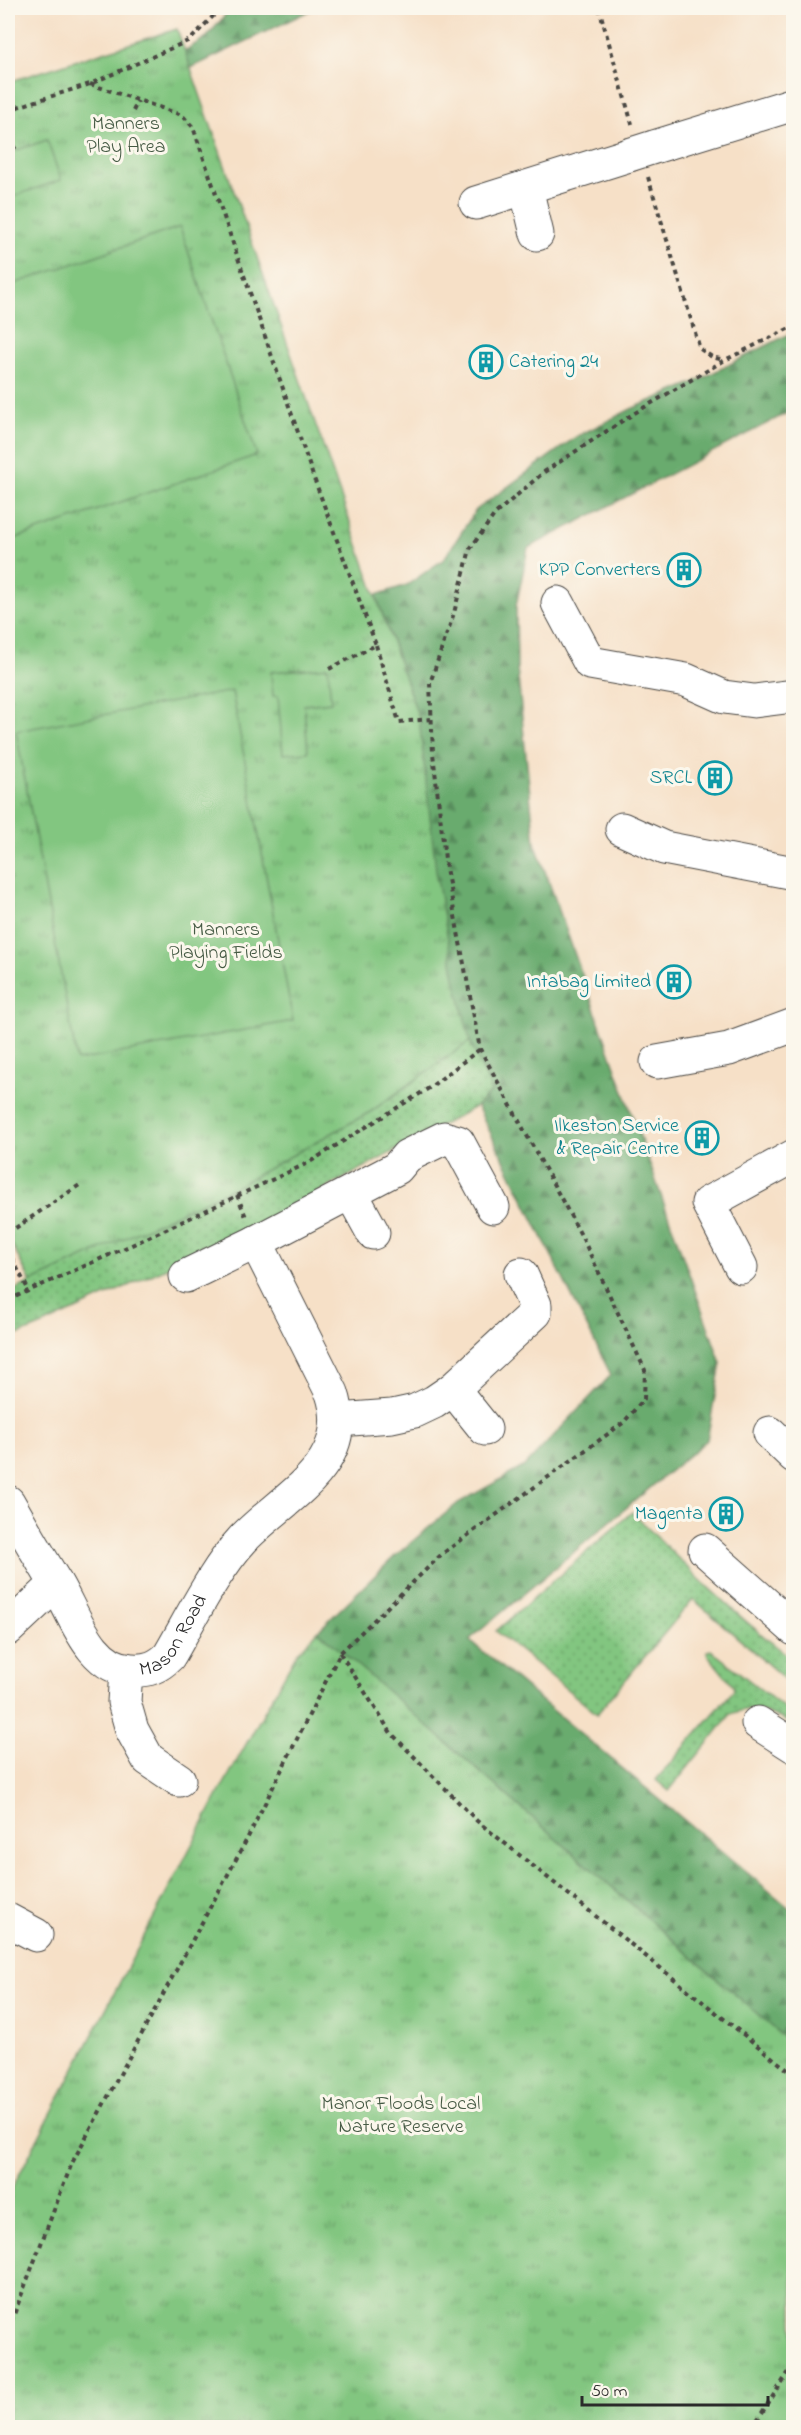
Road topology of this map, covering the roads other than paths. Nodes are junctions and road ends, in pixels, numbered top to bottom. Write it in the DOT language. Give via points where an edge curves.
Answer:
graph roads {
  1 [pos="794,105"];
  2 [pos="526,188"];
  3 [pos="476,203"];
  4 [pos="537,234"];
  5 [pos="558,603"];
  6 [pos="794,696"];
  7 [pos="622,830"];
  8 [pos="794,873"];
  9 [pos="794,1025"];
  10 [pos="657,1062"];
  11 [pos="794,1156"];
  12 [pos="351,1192"];
  13 [pos="492,1207"];
  14 [pos="373,1233"];
  15 [pos="256,1242"];
  16 [pos="741,1267"];
  17 [pos="521,1274"];
  18 [pos="186,1276"];
  19 [pos="453,1389"];
  20 [pos="338,1419"];
  21 [pos="485,1429"];
  22 [pos="770,1433"];
  23 [pos="794,1456"];
  24 [pos="8,1502"];
  25 [pos="705,1550"];
  26 [pos="56,1584"];
  27 [pos="787,1624"];
  28 [pos="8,1629"];
  29 [pos="126,1670"];
  30 [pos="758,1723"];
  31 [pos="794,1746"];
  32 [pos="179,1780"];
  1 -- 2 [label="street" via="640,149"];
  2 -- 3 [label="street"];
  2 -- 4 [label="street"];
  5 -- 6 [label="street" via="590,663 686,680 724,697 754,701"];
  7 -- 8 [label="street" via="664,848"];
  9 -- 10 [label="street" via="729,1049"];
  11 -- 16 [label="street" via="708,1203"];
  12 -- 13 [label="street" via="397,1168 407,1156 444,1138 458,1142"];
  12 -- 14 [label="street"];
  12 -- 15 [label="street"];
  15 -- 18 [label="street"];
  15 -- 20 [label="street, Mason Road" via="332,1393"];
  17 -- 19 [label="street" via="535,1313"];
  19 -- 20 [label="street" via="414,1411 372,1419"];
  19 -- 21 [label="street"];
  20 -- 29 [label="street, Mason Road" via="333,1443 314,1475 242,1539 169,1656 152,1669"];
  22 -- 23 [label="street"];
  24 -- 26 [label="street, Mason Road"];
  25 -- 27 [label="street"];
  26 -- 28 [label="street"];
  26 -- 29 [label="street, Mason Road" via="88,1644 108,1663"];
  29 -- 32 [label="street" via="124,1701 132,1730 148,1759"];
  30 -- 31 [label="street"];
}
